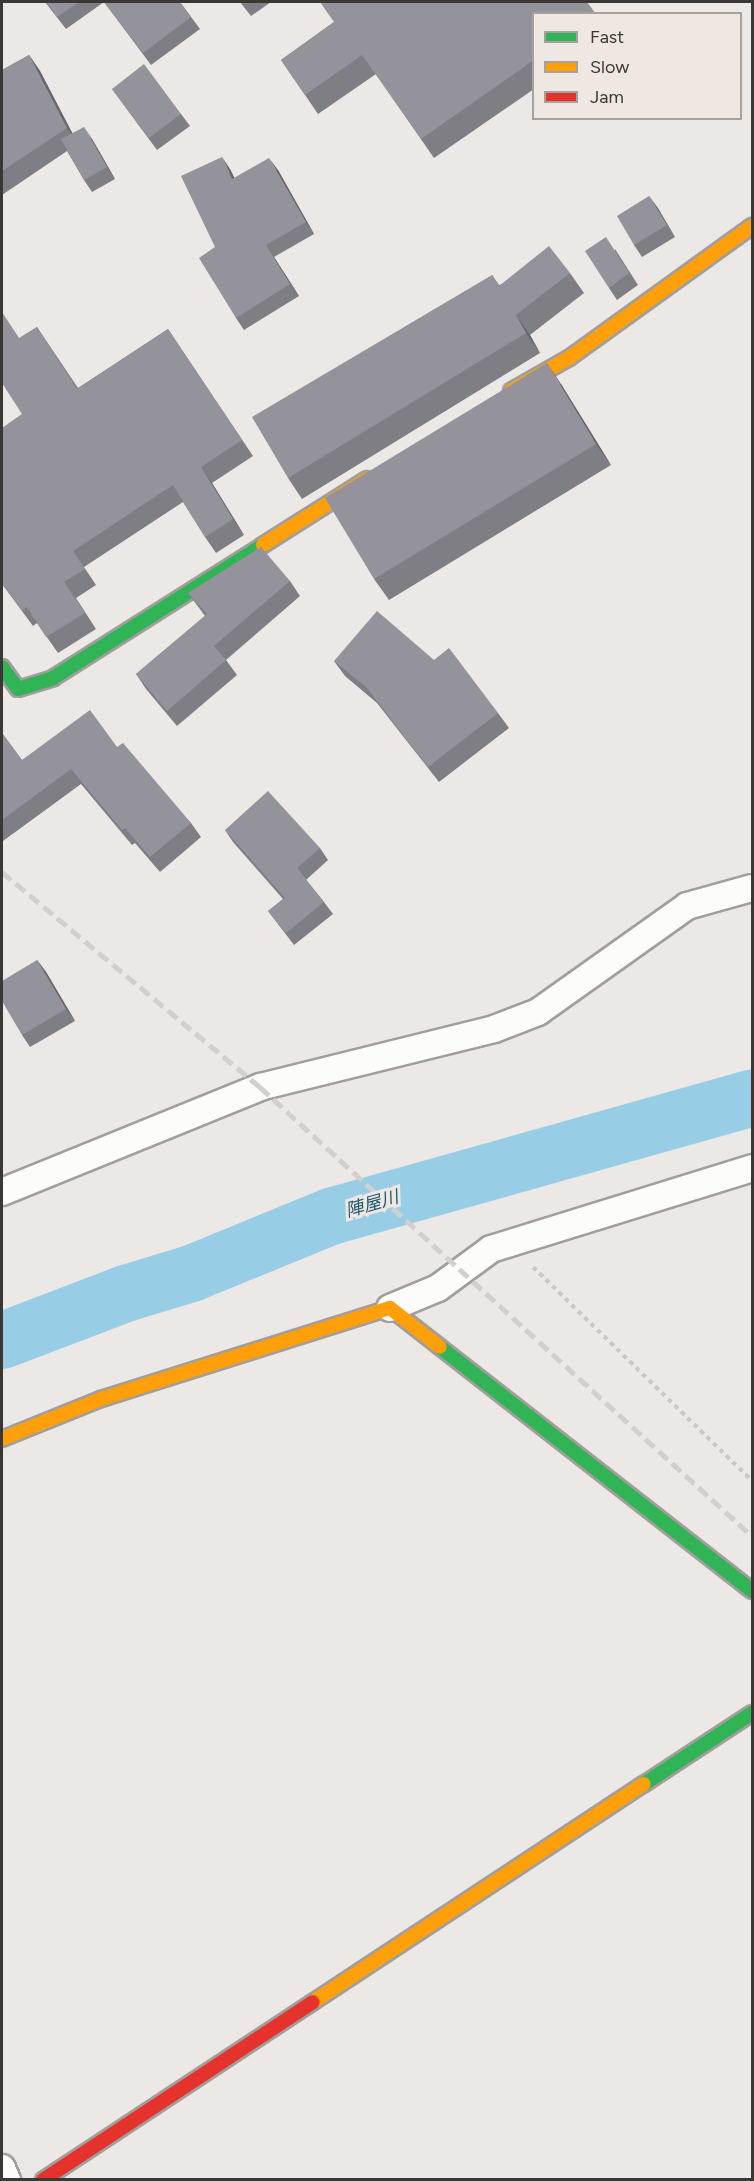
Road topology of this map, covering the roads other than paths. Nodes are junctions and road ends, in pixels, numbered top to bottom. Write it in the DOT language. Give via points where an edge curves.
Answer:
graph roads {
  1 [pos="753,226"];
  2 [pos="497,399"];
  3 [pos="375,474"];
  4 [pos="2,667"];
  5 [pos="753,888"];
  6 [pos="753,1168"];
  7 [pos="2,1192"];
  8 [pos="390,1308"];
  9 [pos="2,1439"];
  10 [pos="753,1591"];
  11 [pos="753,1713"];
  12 [pos="2,2168"];
  13 [pos="7,2180"];
  14 [pos="43,2180"];
  1 -- 2 [label="street" via="569,358"];
  3 -- 4 [label="street" via="53,678 18,689"];
  5 -- 7 [label="street" via="687,906 538,1012 494,1029 260,1087"];
  6 -- 8 [label="street" via="491,1249 438,1288"];
  8 -- 9 [label="street" via="101,1399"];
  8 -- 10 [label="street"];
  11 -- 14 [label="street"];
  12 -- 13 [label="street"];
}
